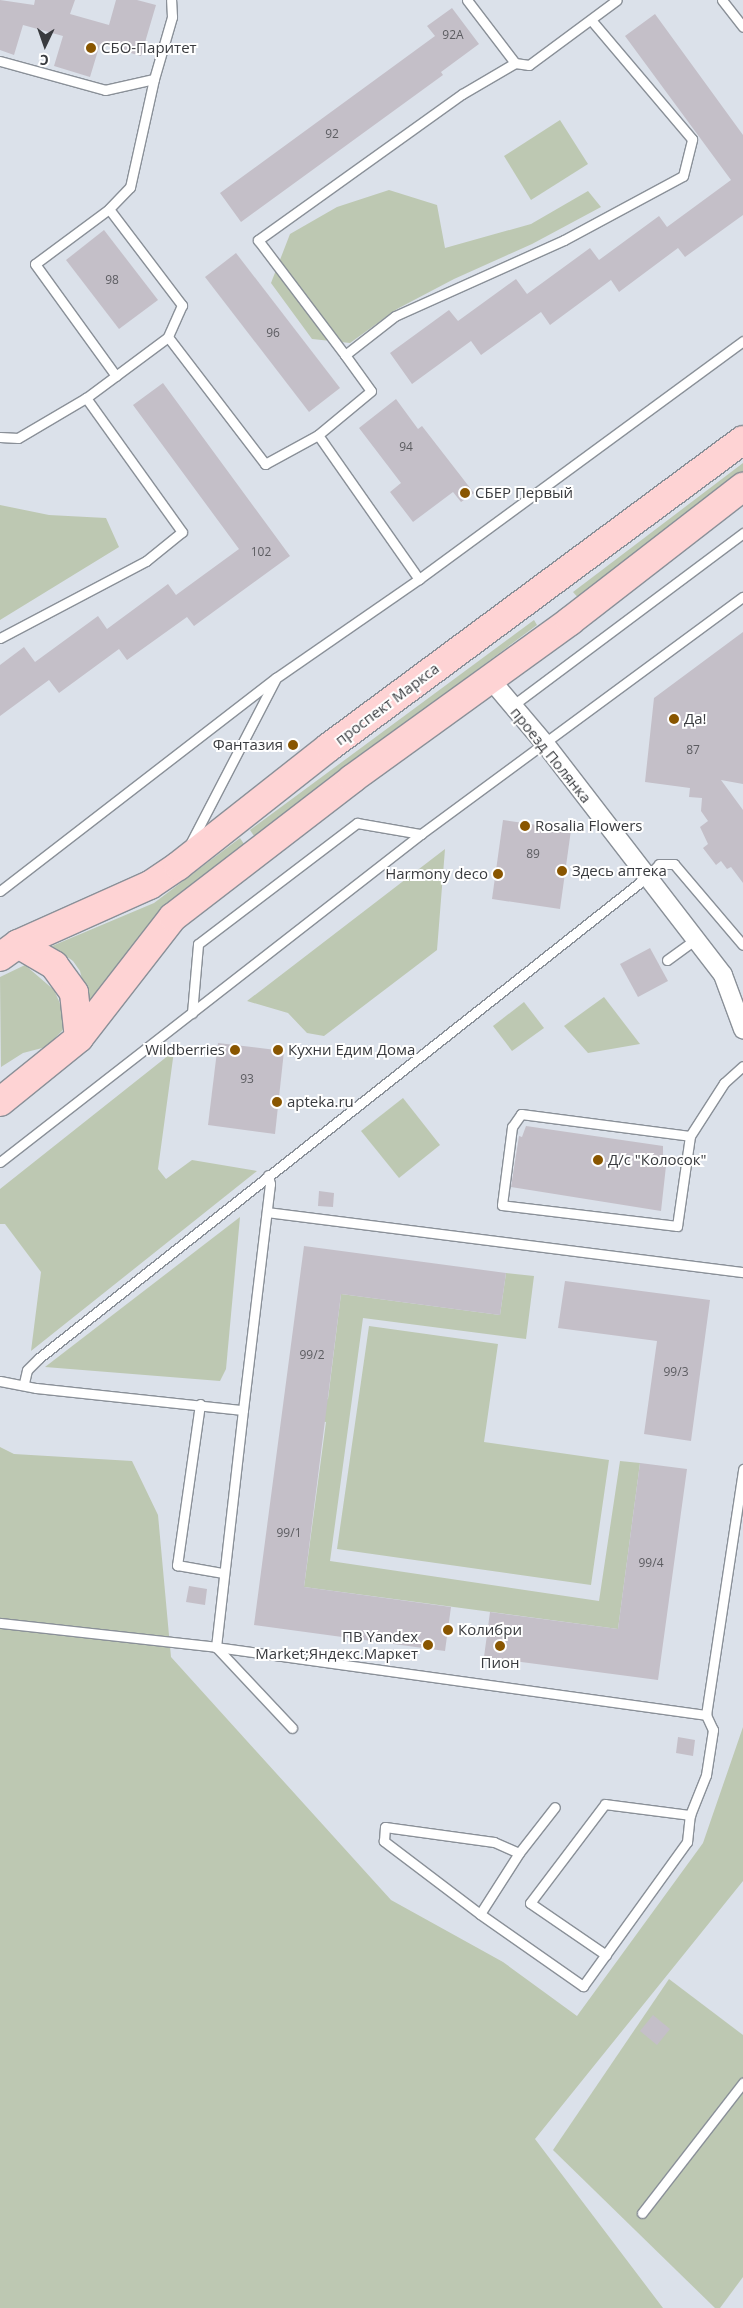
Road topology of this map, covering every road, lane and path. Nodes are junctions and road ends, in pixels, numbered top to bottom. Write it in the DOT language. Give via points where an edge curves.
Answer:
graph roads {
  1 [pos="171,0"];
  2 [pos="467,0"];
  3 [pos="617,0"];
  4 [pos="722,0"];
  5 [pos="591,20"];
  6 [pos="743,27"];
  7 [pos="0,61"];
  8 [pos="516,63"];
  9 [pos="154,79"];
  10 [pos="109,209"];
  11 [pos="168,337"];
  12 [pos="743,341"];
  13 [pos="346,355"];
  14 [pos="116,376"];
  15 [pos="86,398"];
  16 [pos="318,435"];
  17 [pos="0,436"];
  18 [pos="743,440"];
  19 [pos="743,487"];
  20 [pos="743,533"];
  21 [pos="419,579"];
  22 [pos="544,589"];
  23 [pos="743,597"];
  24 [pos="570,621"];
  25 [pos="0,638"];
  26 [pos="276,678"];
  27 [pos="491,680"];
  28 [pos="512,706"];
  29 [pos="546,745"];
  30 [pos="421,834"];
  31 [pos="178,866"];
  32 [pos="648,876"];
  33 [pos="0,891"];
  34 [pos="696,939"];
  35 [pos="743,945"];
  36 [pos="9,951"];
  37 [pos="667,960"];
  38 [pos="192,1013"];
  39 [pos="743,1029"];
  40 [pos="79,1038"];
  41 [pos="743,1066"];
  42 [pos="0,1102"];
  43 [pos="690,1136"];
  44 [pos="0,1162"];
  45 [pos="268,1175"];
  46 [pos="266,1212"];
  47 [pos="743,1272"];
  48 [pos="0,1381"];
  49 [pos="24,1383"];
  50 [pos="200,1404"];
  51 [pos="243,1410"];
  52 [pos="743,1469"];
  53 [pos="223,1573"];
  54 [pos="0,1623"];
  55 [pos="216,1647"];
  56 [pos="706,1715"];
  57 [pos="292,1728"];
  58 [pos="555,1806"];
  59 [pos="690,1815"];
  60 [pos="519,1853"];
  61 [pos="480,1914"];
  62 [pos="606,1955"];
  63 [pos="743,2083"];
  64 [pos="642,2213"];
  1 -- 9 [label="lane" via="172,17"];
  2 -- 8 [label="lane"];
  3 -- 5 [label="lane"];
  4 -- 6 [label="lane"];
  5 -- 8 [label="lane" via="529,65"];
  5 -- 13 [label="lane" via="692,139 683,176 564,240 395,316"];
  7 -- 9 [label="lane" via="105,90"];
  8 -- 13 [label="lane" via="462,94 258,240"];
  9 -- 10 [label="lane" via="130,187"];
  10 -- 11 [label="lane" via="182,305"];
  10 -- 14 [label="lane" via="35,264"];
  11 -- 14 [label="lane"];
  11 -- 16 [label="lane" via="265,464"];
  12 -- 21 [label="lane"];
  13 -- 16 [label="lane" via="372,391"];
  14 -- 15 [label="lane"];
  15 -- 17 [label="lane" via="18,438"];
  15 -- 25 [label="lane" via="182,532 146,561"];
  16 -- 21 [label="lane"];
  18 -- 22 [label="main road, проспект Маркса"];
  19 -- 24 [label="main road"];
  20 -- 28 [label="lane"];
  21 -- 26 [label="lane"];
  22 -- 24 [label="main road"];
  22 -- 31 [label="main road, проспект Маркса" via="336,742"];
  23 -- 29 [label="lane"];
  24 -- 27 [label="main road"];
  26 -- 31 [label="lane"];
  26 -- 33 [label="lane"];
  27 -- 28 [label="street, проезд Полянка"];
  27 -- 40 [label="main road" via="352,779 173,917"];
  28 -- 29 [label="street, проезд Полянка"];
  29 -- 30 [label="lane"];
  29 -- 32 [label="street, проезд Полянка"];
  30 -- 38 [label="lane"];
  30 -- 38 [label="lane" via="357,823 198,944"];
  31 -- 36 [label="main road, проспект Маркса" via="150,885"];
  32 -- 34 [label="street, проезд Полянка"];
  32 -- 35 [label="lane" via="659,864 674,864"];
  32 -- 45 [label="lane"];
  34 -- 37 [label="lane"];
  34 -- 39 [label="street, проезд Полянка" via="723,975"];
  36 -- 40 [label="main road, проспект Маркса" via="54,965 74,993"];
  38 -- 44 [label="lane"];
  40 -- 42 [label="main road"];
  41 -- 43 [label="lane" via="724,1083"];
  43 -- 43 [label="lane" via="677,1226 502,1205 512,1127 521,1114"];
  45 -- 46 [label="lane"];
  45 -- 49 [label="lane" via="39,1358 27,1370"];
  46 -- 47 [label="lane"];
  46 -- 51 [label="lane"];
  48 -- 49 [label="lane"];
  49 -- 50 [label="lane" via="36,1388"];
  50 -- 51 [label="lane"];
  50 -- 53 [label="lane" via="177,1565"];
  51 -- 53 [label="lane"];
  52 -- 56 [label="lane"];
  53 -- 55 [label="lane"];
  54 -- 55 [label="lane"];
  55 -- 56 [label="lane"];
  55 -- 57 [label="lane"];
  56 -- 59 [label="lane" via="712,1730 706,1775"];
  58 -- 60 [label="lane"];
  59 -- 62 [label="lane" via="687,1842"];
  59 -- 62 [label="lane" via="605,1804 530,1903"];
  60 -- 61 [label="lane"];
  60 -- 61 [label="lane" via="494,1842 385,1827 384,1841"];
  61 -- 62 [label="lane" via="583,1986"];
  63 -- 64 [label="lane"];
}
